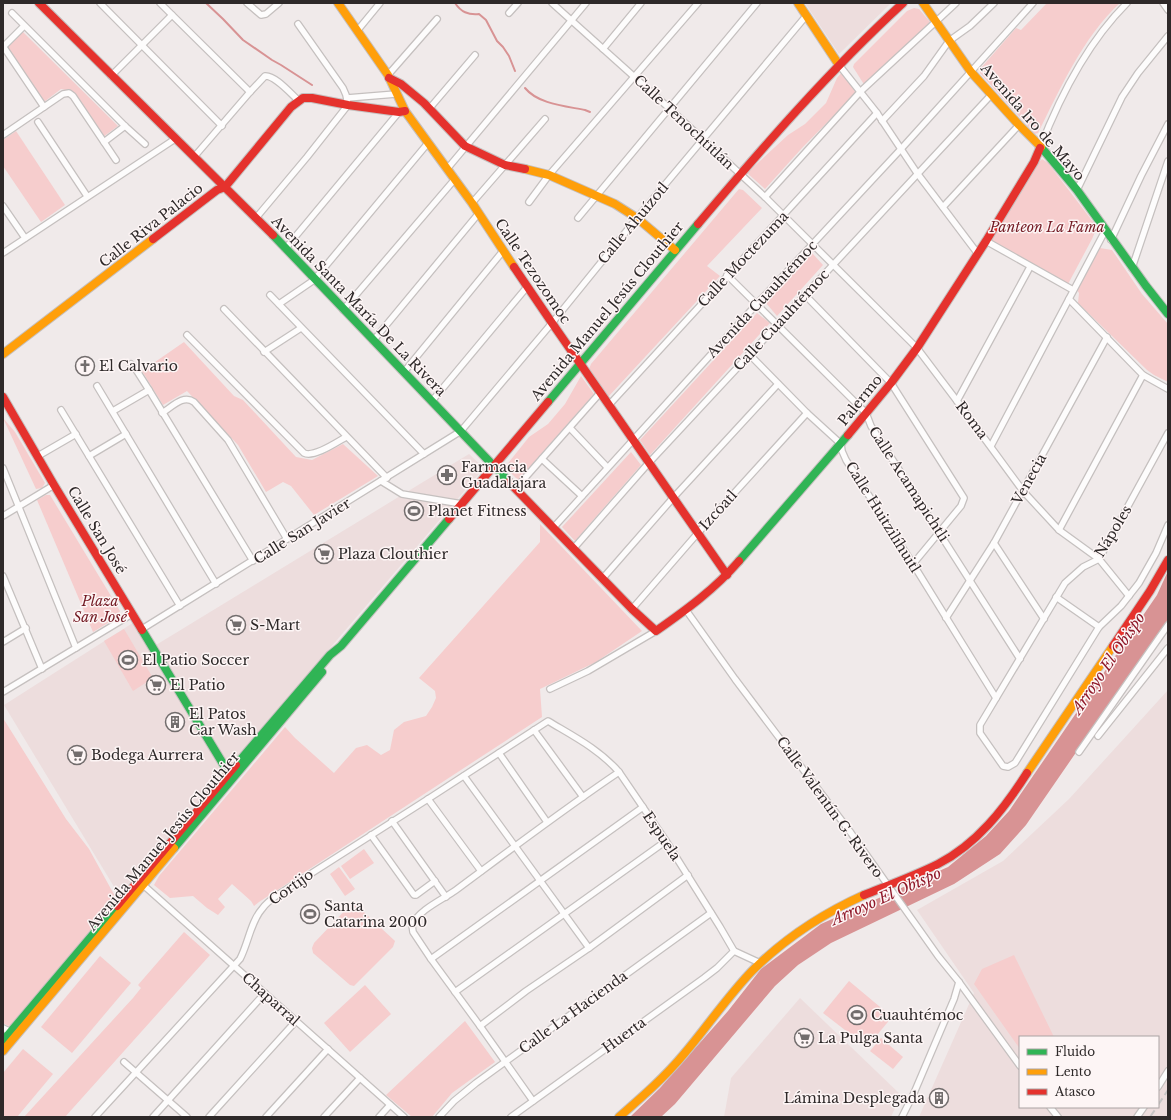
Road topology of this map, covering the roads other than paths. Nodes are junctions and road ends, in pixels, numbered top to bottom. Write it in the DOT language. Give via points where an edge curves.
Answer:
graph roads {
  1 [pos="39,3"];
  2 [pos="100,3"];
  3 [pos="160,3"];
  4 [pos="247,3"];
  5 [pos="279,3"];
  6 [pos="338,3"];
  7 [pos="380,3"];
  8 [pos="518,3"];
  9 [pos="552,3"];
  10 [pos="586,3"];
  11 [pos="641,3"];
  12 [pos="698,3"];
  13 [pos="757,3"];
  14 [pos="798,3"];
  15 [pos="902,3"];
  16 [pos="923,3"];
  17 [pos="956,3"];
  18 [pos="994,3"];
  19 [pos="1033,3"];
  20 [pos="1127,3"];
  21 [pos="1163,3"];
  22 [pos="1168,10"];
  23 [pos="12,13"];
  24 [pos="509,13"];
  25 [pos="172,15"];
  26 [pos="806,16"];
  27 [pos="437,19"];
  28 [pos="572,20"];
  29 [pos="937,22"];
  30 [pos="298,24"];
  31 [pos="24,26"];
  32 [pos="357,31"];
  33 [pos="1168,36"];
  34 [pos="949,41"];
  35 [pos="143,45"];
  36 [pos="3,47"];
  37 [pos="603,49"];
  38 [pos="475,55"];
  39 [pos="839,66"];
  40 [pos="971,72"];
  41 [pos="111,76"];
  42 [pos="389,77"];
  43 [pos="635,77"];
  44 [pos="250,92"];
  45 [pos="861,92"];
  46 [pos="396,94"];
  47 [pos="991,95"];
  48 [pos="299,100"];
  49 [pos="347,102"];
  50 [pos="44,107"];
  51 [pos="670,108"];
  52 [pos="429,109"];
  53 [pos="402,111"];
  54 [pos="877,113"];
  55 [pos="545,119"];
  56 [pos="882,121"];
  57 [pos="38,122"];
  58 [pos="1168,124"];
  59 [pos="1019,125"];
  60 [pos="3,126"];
  61 [pos="125,126"];
  62 [pos="222,126"];
  63 [pos="5,133"];
  64 [pos="174,138"];
  65 [pos="703,140"];
  66 [pos="104,142"];
  67 [pos="428,143"];
  68 [pos="145,144"];
  69 [pos="465,146"];
  70 [pos="1040,148"];
  71 [pos="901,149"];
  72 [pos="194,157"];
  73 [pos="116,160"];
  74 [pos="1168,161"];
  75 [pos="505,165"];
  76 [pos="447,169"];
  77 [pos="917,173"];
  78 [pos="740,174"];
  79 [pos="549,176"];
  80 [pos="455,179"];
  81 [pos="225,187"];
  82 [pos="1076,190"];
  83 [pos="87,196"];
  84 [pos="597,196"];
  85 [pos="765,198"];
  86 [pos="529,202"];
  87 [pos="472,203"];
  88 [pos="3,206"];
  89 [pos="943,207"];
  90 [pos="479,214"];
  91 [pos="783,215"];
  92 [pos="256,218"];
  93 [pos="578,218"];
  94 [pos="637,218"];
  95 [pos="1105,231"];
  96 [pos="25,238"];
  97 [pos="1111,240"];
  98 [pos="986,241"];
  99 [pos="813,244"];
  100 [pos="285,249"];
  101 [pos="675,250"];
  102 [pos="503,251"];
  103 [pos="3,253"];
  104 [pos="978,254"];
  105 [pos="833,265"];
  106 [pos="1030,267"];
  107 [pos="1132,268"];
  108 [pos="727,275"];
  109 [pos="314,280"];
  110 [pos="527,286"];
  111 [pos="1073,290"];
  112 [pos="270,295"];
  113 [pos="805,295"];
  114 [pos="1069,299"];
  115 [pos="279,304"];
  116 [pos="756,305"];
  117 [pos="224,309"];
  118 [pos="343,310"];
  119 [pos="1168,313"];
  120 [pos="552,323"];
  121 [pos="776,325"];
  122 [pos="301,328"];
  123 [pos="187,335"];
  124 [pos="1107,337"];
  125 [pos="373,341"];
  126 [pos="917,348"];
  127 [pos="264,352"];
  128 [pos="3,354"];
  129 [pos="749,354"];
  130 [pos="580,363"];
  131 [pos="132,364"];
  132 [pos="404,372"];
  133 [pos="1143,375"];
  134 [pos="892,383"];
  135 [pos="778,384"];
  136 [pos="97,386"];
  137 [pos="1168,389"];
  138 [pos="149,390"];
  139 [pos="600,393"];
  140 [pos="3,398"];
  141 [pos="432,401"];
  142 [pos="957,401"];
  143 [pos="609,405"];
  144 [pos="61,410"];
  145 [pos="113,411"];
  146 [pos="162,413"];
  147 [pos="806,413"];
  148 [pos="866,413"];
  149 [pos="570,428"];
  150 [pos="461,431"];
  151 [pos="1168,433"];
  152 [pos="76,434"];
  153 [pos="126,434"];
  154 [pos="346,437"];
  155 [pos="633,440"];
  156 [pos="841,444"];
  157 [pos="991,446"];
  158 [pos="424,454"];
  159 [pos="38,456"];
  160 [pos="89,456"];
  161 [pos="542,459"];
  162 [pos="649,463"];
  163 [pos="494,465"];
  164 [pos="3,468"];
  165 [pos="607,468"];
  166 [pos="387,478"];
  167 [pos="381,481"];
  168 [pos="54,485"];
  169 [pos="516,488"];
  170 [pos="1023,491"];
  171 [pos="582,496"];
  172 [pos="673,498"];
  173 [pos="462,504"];
  174 [pos="19,506"];
  175 [pos="3,516"];
  176 [pos="1168,525"];
  177 [pos="553,528"];
  178 [pos="1059,530"];
  179 [pos="940,532"];
  180 [pos="697,534"];
  181 [pos="287,538"];
  182 [pos="994,543"];
  183 [pos="574,548"];
  184 [pos="1099,559"];
  185 [pos="1168,560"];
  186 [pos="252,562"];
  187 [pos="913,564"];
  188 [pos="728,575"];
  189 [pos="3,576"];
  190 [pos="603,578"];
  191 [pos="970,581"];
  192 [pos="216,584"];
  193 [pos="9,590"];
  194 [pos="3,594"];
  195 [pos="1129,596"];
  196 [pos="1056,598"];
  197 [pos="180,606"];
  198 [pos="632,609"];
  199 [pos="686,610"];
  200 [pos="132,614"];
  201 [pos="946,618"];
  202 [pos="1044,619"];
  203 [pos="1168,625"];
  204 [pos="1099,627"];
  205 [pos="26,628"];
  206 [pos="142,629"];
  207 [pos="656,631"];
  208 [pos="3,642"];
  209 [pos="76,648"];
  210 [pos="1168,648"];
  211 [pos="1020,658"];
  212 [pos="42,669"];
  213 [pos="550,689"];
  214 [pos="3,692"];
  215 [pos="996,698"];
  216 [pos="548,722"];
  217 [pos="534,730"];
  218 [pos="1098,736"];
  219 [pos="1079,752"];
  220 [pos="499,753"];
  221 [pos="619,772"];
  222 [pos="464,776"];
  223 [pos="230,777"];
  224 [pos="583,796"];
  225 [pos="428,799"];
  226 [pos="642,807"];
  227 [pos="392,821"];
  228 [pos="547,822"];
  229 [pos="371,835"];
  230 [pos="666,841"];
  231 [pos="515,847"];
  232 [pos="481,871"];
  233 [pos="688,875"];
  234 [pos="435,881"];
  235 [pos="539,881"];
  236 [pos="141,883"];
  237 [pos="889,887"];
  238 [pos="446,897"];
  239 [pos="711,913"];
  240 [pos="563,914"];
  241 [pos="588,948"];
  242 [pos="734,951"];
  243 [pos="431,959"];
  244 [pos="760,963"];
  245 [pos="234,966"];
  246 [pos="959,982"];
  247 [pos="455,992"];
  248 [pos="265,993"];
  249 [pos="296,1021"];
  250 [pos="480,1026"];
  251 [pos="3,1028"];
  252 [pos="13,1034"];
  253 [pos="3,1041"];
  254 [pos="328,1049"];
  255 [pos="3,1051"];
  256 [pos="124,1062"];
  257 [pos="505,1062"];
  258 [pos="1019,1065"];
  259 [pos="1168,1071"];
  260 [pos="136,1072"];
  261 [pos="360,1078"];
  262 [pos="1159,1085"];
  263 [pos="168,1101"];
  264 [pos="533,1101"];
  265 [pos="390,1105"];
  266 [pos="1051,1108"];
  267 [pos="1143,1108"];
  268 [pos="95,1117"];
  269 [pos="153,1117"];
  270 [pos="187,1117"];
  271 [pos="209,1117"];
  272 [pos="266,1117"];
  273 [pos="324,1117"];
  274 [pos="379,1117"];
  275 [pos="404,1117"];
  276 [pos="439,1117"];
  277 [pos="511,1117"];
  278 [pos="619,1117"];
  279 [pos="902,1117"];
  280 [pos="1058,1117"];
  281 [pos="1137,1117"];
  1 -- 41 [label="street, Avenida Santa María De La Rivera"];
  2 -- 35 [label="street"];
  3 -- 25 [label="street"];
  4 -- 5 [label="street" via="261,15"];
  6 -- 32 [label="street"];
  7 -- 32 [label="street"];
  8 -- 24 [label="street"];
  9 -- 28 [label="street, Calle Tenochtitlán"];
  10 -- 28 [label="street"];
  11 -- 37 [label="street"];
  12 -- 43 [label="street"];
  13 -- 51 [label="street"];
  14 -- 26 [label="street"];
  15 -- 39 [label="street, Avenida Manuel Jesús Clouthier"];
  16 -- 29 [label="street, Avenida 1ro de Mayo"];
  17 -- 29 [label="street"];
  18 -- 34 [label="street" via="970,26"];
  19 -- 40 [label="street, Avenida Cuauhtémoc"];
  20 -- 70 [label="street" via="1110,22 1076,71"];
  21 -- 22 [label="street"];
  23 -- 31 [label="street"];
  25 -- 35 [label="street"];
  25 -- 44 [label="street"];
  26 -- 39 [label="street"];
  26 -- 65 [label="street, Calle Ahuízotl"];
  27 -- 42 [label="street"];
  28 -- 37 [label="street, Calle Tenochtitlán"];
  28 -- 69 [label="street"];
  29 -- 34 [label="street, Avenida 1ro de Mayo"];
  29 -- 45 [label="street"];
  30 -- 49 [label="street" via="343,88"];
  31 -- 36 [label="street"];
  31 -- 61 [label="street"];
  32 -- 42 [label="street"];
  33 -- 82 [label="street" via="1122,97"];
  34 -- 40 [label="street, Avenida 1ro de Mayo"];
  34 -- 56 [label="street" via="924,76"];
  35 -- 41 [label="street"];
  35 -- 62 [label="street"];
  36 -- 50 [label="street"];
  37 -- 43 [label="street, Calle Tenochtitlán"];
  38 -- 52 [label="street"];
  39 -- 45 [label="street"];
  39 -- 78 [label="street, Avenida Manuel Jesús Clouthier"];
  40 -- 47 [label="street, Avenida 1ro de Mayo"];
  40 -- 71 [label="street, Avenida Cuauhtémoc"];
  41 -- 64 [label="street, Avenida Santa María De La Rivera"];
  42 -- 46 [label="street, Calle Tezozomoc"];
  42 -- 52 [label="street" via="406,88"];
  43 -- 51 [label="street, Calle Tenochtitlán"];
  43 -- 79 [label="street"];
  44 -- 48 [label="street" via="262,78 268,76"];
  44 -- 62 [label="street"];
  45 -- 54 [label="street"];
  45 -- 85 [label="street"];
  46 -- 49 [label="street"];
  46 -- 53 [label="street, Calle Tezozomoc"];
  47 -- 59 [label="street, Avenida 1ro de Mayo"];
  47 -- 77 [label="street, Calle Cuauhtémoc"];
  48 -- 49 [label="street" via="312,98"];
  48 -- 81 [label="street, Calle Riva Palacio"];
  49 -- 53 [label="street"];
  49 -- 92 [label="street" via="307,157"];
  50 -- 63 [label="street"];
  50 -- 66 [label="street" via="63,94 69,93"];
  51 -- 65 [label="street, Calle Tenochtitlán"];
  51 -- 84 [label="street"];
  52 -- 69 [label="street"];
  53 -- 67 [label="street, Calle Tezozomoc"];
  53 -- 100 [label="street"];
  54 -- 56 [label="street"];
  54 -- 91 [label="street, Calle Moctezuma"];
  55 -- 75 [label="street"];
  56 -- 71 [label="street"];
  57 -- 83 [label="street"];
  58 -- 97 [label="street"];
  59 -- 70 [label="street, Avenida 1ro de Mayo"];
  59 -- 89 [label="street"];
  60 -- 63 [label="street"];
  61 -- 66 [label="street"];
  61 -- 68 [label="street"];
  62 -- 72 [label="street"];
  64 -- 72 [label="street, Avenida Santa María De La Rivera"];
  64 -- 83 [label="street"];
  65 -- 78 [label="street, Calle Tenochtitlán"];
  65 -- 94 [label="street, Calle Ahuízotl"];
  66 -- 73 [label="street"];
  67 -- 76 [label="street, Calle Tezozomoc"];
  67 -- 109 [label="street"];
  69 -- 75 [label="street"];
  69 -- 76 [label="street"];
  70 -- 82 [label="street, Avenida 1ro de Mayo" via="1048,154"];
  70 -- 98 [label="street, Palermo"];
  71 -- 77 [label="street"];
  71 -- 99 [label="street, Avenida Cuauhtémoc"];
  72 -- 81 [label="street, Avenida Santa María De La Rivera"];
  74 -- 107 [label="street"];
  75 -- 79 [label="street"];
  75 -- 87 [label="street"];
  76 -- 80 [label="street, Calle Tezozomoc"];
  77 -- 89 [label="street"];
  77 -- 105 [label="street, Calle Cuauhtémoc"];
  78 -- 85 [label="street, Calle Tenochtitlán"];
  78 -- 101 [label="street, Avenida Manuel Jesús Clouthier"];
  79 -- 84 [label="street"];
  79 -- 86 [label="street"];
  80 -- 87 [label="street, Calle Tezozomoc"];
  80 -- 118 [label="street"];
  81 -- 92 [label="street, Avenida Santa María De La Rivera"];
  81 -- 128 [label="street, Calle Riva Palacio" via="217,190"];
  82 -- 95 [label="street, Avenida 1ro de Mayo"];
  83 -- 96 [label="street"];
  84 -- 93 [label="street"];
  84 -- 94 [label="street"];
  85 -- 91 [label="street, Calle Tenochtitlán"];
  87 -- 90 [label="street, Calle Tezozomoc"];
  88 -- 96 [label="street"];
  89 -- 104 [label="street"];
  90 -- 102 [label="street, Calle Tezozomoc"];
  90 -- 125 [label="street"];
  91 -- 99 [label="street, Calle Tenochtitlán"];
  91 -- 108 [label="street, Calle Moctezuma"];
  92 -- 100 [label="street, Avenida Santa María De La Rivera"];
  94 -- 101 [label="street"];
  94 -- 120 [label="street, Calle Ahuízotl"];
  95 -- 97 [label="street, Avenida 1ro de Mayo"];
  95 -- 111 [label="street"];
  96 -- 103 [label="street"];
  97 -- 107 [label="street, Avenida 1ro de Mayo"];
  98 -- 104 [label="street, Palermo"];
  98 -- 106 [label="street"];
  99 -- 105 [label="street, Roma"];
  99 -- 116 [label="street, Avenida Cuauhtémoc"];
  100 -- 109 [label="street, Avenida Santa María De La Rivera"];
  101 -- 130 [label="street, Avenida Manuel Jesús Clouthier"];
  102 -- 110 [label="street, Calle Tezozomoc"];
  102 -- 132 [label="street"];
  104 -- 126 [label="street, Palermo"];
  105 -- 113 [label="street, Calle Cuauhtémoc"];
  105 -- 126 [label="street, Roma"];
  106 -- 111 [label="street"];
  106 -- 142 [label="street"];
  107 -- 119 [label="street, Avenida 1ro de Mayo"];
  108 -- 116 [label="street, Calle Acamapichtli"];
  108 -- 143 [label="street, Calle Moctezuma"];
  109 -- 115 [label="street"];
  109 -- 118 [label="street, Avenida Santa María De La Rivera"];
  110 -- 120 [label="street, Calle Tezozomoc"];
  110 -- 141 [label="street"];
  111 -- 114 [label="street"];
  112 -- 115 [label="street"];
  113 -- 121 [label="street, Calle Cuauhtémoc"];
  113 -- 134 [label="street"];
  114 -- 124 [label="street"];
  114 -- 157 [label="street"];
  115 -- 122 [label="street"];
  116 -- 121 [label="street, Calle Acamapichtli"];
  116 -- 155 [label="street, Avenida Cuauhtémoc"];
  117 -- 127 [label="street"];
  118 -- 125 [label="street, Avenida Santa María De La Rivera"];
  120 -- 130 [label="street, Calle Tezozomoc"];
  120 -- 150 [label="street, Calle Ahuízotl"];
  121 -- 129 [label="street, Calle Cuauhtémoc"];
  121 -- 148 [label="street, Calle Acamapichtli"];
  122 -- 127 [label="street"];
  122 -- 158 [label="street"];
  123 -- 154 [label="street" via="304,453 309,455 318,452"];
  124 -- 133 [label="street"];
  124 -- 170 [label="street, Venecia"];
  125 -- 132 [label="street, Avenida Santa María De La Rivera"];
  126 -- 134 [label="street, Palermo"];
  126 -- 142 [label="street, Roma"];
  127 -- 154 [label="street"];
  129 -- 135 [label="street, Calle Huitzilíhuitl"];
  129 -- 162 [label="street, Calle Cuauhtémoc"];
  130 -- 139 [label="street, Calle Tezozomoc"];
  130 -- 163 [label="street, Avenida Manuel Jesús Clouthier"];
  131 -- 138 [label="street"];
  132 -- 141 [label="street, Avenida Santa María De La Rivera"];
  133 -- 137 [label="street"];
  133 -- 178 [label="street"];
  134 -- 148 [label="street, Palermo"];
  134 -- 179 [label="street" via="963,496 961,506"];
  135 -- 147 [label="street, Calle Huitzilíhuitl"];
  135 -- 172 [label="street"];
  136 -- 145 [label="street"];
  138 -- 145 [label="street"];
  138 -- 146 [label="street"];
  139 -- 143 [label="street, Calle Tezozomoc"];
  139 -- 149 [label="street"];
  140 -- 159 [label="street, Calle San José"];
  141 -- 150 [label="street, Avenida Santa María De La Rivera"];
  142 -- 157 [label="street, Roma"];
  143 -- 155 [label="street, Calle Tezozomoc"];
  144 -- 152 [label="street"];
  145 -- 153 [label="street"];
  146 -- 181 [label="street" via="183,399 194,402 228,440"];
  146 -- 186 [label="street"];
  147 -- 156 [label="street, Calle Huitzilíhuitl"];
  147 -- 180 [label="street, Izcóatl"];
  148 -- 156 [label="street, Palermo"];
  148 -- 179 [label="street, Calle Acamapichtli" via="871,426"];
  149 -- 161 [label="street"];
  149 -- 165 [label="street"];
  150 -- 158 [label="street, Calle San Javier"];
  150 -- 163 [label="street, Avenida Santa María De La Rivera"];
  151 -- 184 [label="street, Nápoles"];
  152 -- 159 [label="street"];
  152 -- 160 [label="street"];
  153 -- 160 [label="street"];
  153 -- 192 [label="street"];
  154 -- 166 [label="street"];
  155 -- 162 [label="street, Calle Tezozomoc"];
  155 -- 165 [label="street, Avenida Cuauhtémoc"];
  156 -- 187 [label="street, Calle Huitzilíhuitl" via="846,460"];
  156 -- 188 [label="street, Palermo"];
  157 -- 170 [label="street, Roma"];
  158 -- 166 [label="street, Calle San Javier"];
  159 -- 168 [label="street, Calle San José"];
  160 -- 197 [label="street"];
  161 -- 169 [label="street"];
  161 -- 171 [label="street"];
  162 -- 172 [label="street, Calle Tezozomoc"];
  162 -- 183 [label="street, Calle Cuauhtémoc"];
  163 -- 169 [label="street, Avenida Santa María De La Rivera"];
  163 -- 173 [label="street, Avenida Manuel Jesús Clouthier"];
  164 -- 174 [label="street"];
  165 -- 171 [label="street, Avenida Cuauhtémoc"];
  166 -- 167 [label="street, Calle San Javier"];
  167 -- 173 [label="street" via="402,494"];
  167 -- 181 [label="street, Calle San Javier"];
  168 -- 174 [label="street"];
  168 -- 200 [label="street, Calle San José"];
  169 -- 177 [label="street, Avenida Santa María De La Rivera"];
  170 -- 178 [label="street, Roma"];
  170 -- 182 [label="street, Venecia"];
  171 -- 177 [label="street, Avenida Cuauhtémoc"];
  172 -- 180 [label="street, Calle Tezozomoc"];
  172 -- 190 [label="street"];
  173 -- 223 [label="street, Avenida Manuel Jesús Clouthier"];
  174 -- 175 [label="street"];
  174 -- 209 [label="street"];
  176 -- 195 [label="street" via="1156,553"];
  177 -- 183 [label="street, Avenida Santa María De La Rivera"];
  178 -- 184 [label="street, Roma"];
  179 -- 187 [label="street"];
  179 -- 191 [label="street, Calle Acamapichtli"];
  180 -- 188 [label="street, Calle Tezozomoc"];
  180 -- 198 [label="street, Izcóatl"];
  181 -- 186 [label="street, Calle San Javier"];
  182 -- 191 [label="street, Venecia"];
  182 -- 202 [label="street"];
  183 -- 190 [label="street, Avenida Santa María De La Rivera"];
  184 -- 195 [label="street, Roma"];
  184 -- 196 [label="street, Nápoles" via="1073,574"];
  185 -- 237 [label="street" via="1136,614 996,817 961,850"];
  186 -- 192 [label="street, Calle San Javier"];
  187 -- 201 [label="street, Calle Huitzilíhuitl"];
  188 -- 199 [label="street, Palermo"];
  189 -- 193 [label="street"];
  190 -- 198 [label="street, Avenida Santa María De La Rivera"];
  191 -- 201 [label="street, Venecia"];
  191 -- 211 [label="street, Calle Acamapichtli"];
  192 -- 197 [label="street, Calle San Javier"];
  193 -- 194 [label="street"];
  193 -- 205 [label="street"];
  195 -- 204 [label="street"];
  196 -- 202 [label="street, Nápoles"];
  196 -- 204 [label="street"];
  197 -- 206 [label="street, Calle San Javier"];
  198 -- 207 [label="street, Avenida Santa María De La Rivera"];
  199 -- 207 [label="street, Palermo"];
  199 -- 237 [label="street, Calle Valentín G. Rivero"];
  200 -- 206 [label="street, Calle San José"];
  200 -- 209 [label="street"];
  201 -- 215 [label="street, Calle Huitzilíhuitl"];
  202 -- 211 [label="street, Nápoles"];
  203 -- 219 [label="street"];
  204 -- 215 [label="street, Nápoles" via="1015,763 1008,768 1001,764 980,733 979,727"];
  205 -- 208 [label="street"];
  205 -- 212 [label="street"];
  206 -- 223 [label="street, Calle San José"];
  207 -- 213 [label="street" via="588,671"];
  209 -- 212 [label="street"];
  210 -- 218 [label="street"];
  211 -- 215 [label="street, Nápoles"];
  212 -- 214 [label="street"];
  216 -- 217 [label="street, Cortijo"];
  216 -- 221 [label="street, Espuela" via="588,744"];
  217 -- 220 [label="street, Cortijo"];
  217 -- 224 [label="street"];
  220 -- 222 [label="street, Cortijo"];
  220 -- 228 [label="street"];
  221 -- 224 [label="street"];
  221 -- 226 [label="street, Espuela"];
  222 -- 225 [label="street, Cortijo"];
  222 -- 231 [label="street"];
  223 -- 236 [label="street, Avenida Manuel Jesús Clouthier"];
  224 -- 228 [label="street"];
  225 -- 227 [label="street, Cortijo"];
  225 -- 232 [label="street"];
  226 -- 230 [label="street, Espuela"];
  226 -- 235 [label="street"];
  227 -- 229 [label="street, Cortijo"];
  227 -- 234 [label="street"];
  228 -- 231 [label="street"];
  229 -- 234 [label="street" via="414,895"];
  229 -- 245 [label="street, Cortijo" via="279,894 261,909 244,951"];
  230 -- 233 [label="street, Espuela"];
  230 -- 240 [label="street"];
  231 -- 232 [label="street"];
  231 -- 235 [label="street"];
  232 -- 238 [label="street"];
  233 -- 239 [label="street, Espuela"];
  233 -- 241 [label="street"];
  234 -- 238 [label="street"];
  235 -- 240 [label="street"];
  235 -- 243 [label="street"];
  236 -- 245 [label="street, Chaparral"];
  236 -- 252 [label="street, Avenida Manuel Jesús Clouthier"];
  237 -- 244 [label="street" via="865,894 816,920 791,936"];
  237 -- 246 [label="street, Calle Valentín G. Rivero"];
  238 -- 243 [label="street" via="420,914 412,925 413,932"];
  239 -- 242 [label="street, Espuela"];
  239 -- 257 [label="street, Calle La Hacienda"];
  240 -- 241 [label="street"];
  240 -- 247 [label="street"];
  241 -- 250 [label="street"];
  242 -- 244 [label="street"];
  242 -- 264 [label="street, Huerta" via="713,971"];
  243 -- 247 [label="street"];
  244 -- 278 [label="street" via="660,1081"];
  245 -- 248 [label="street, Chaparral"];
  245 -- 260 [label="street, Cortijo"];
  246 -- 258 [label="street, Calle Valentín G. Rivero"];
  246 -- 279 [label="street" via="954,999"];
  247 -- 250 [label="street"];
  248 -- 249 [label="street, Chaparral"];
  248 -- 263 [label="street"];
  249 -- 254 [label="street, Chaparral"];
  249 -- 271 [label="street"];
  250 -- 257 [label="street"];
  251 -- 252 [label="street"];
  252 -- 253 [label="street, Avenida Manuel Jesús Clouthier"];
  252 -- 255 [label="street, Avenida Manuel Jesús Clouthier"];
  254 -- 261 [label="street, Chaparral"];
  254 -- 272 [label="street"];
  256 -- 260 [label="street"];
  257 -- 264 [label="street"];
  257 -- 276 [label="street, Calle La Hacienda" via="454,1101"];
  259 -- 262 [label="street"];
  260 -- 263 [label="street"];
  260 -- 268 [label="street, Cortijo"];
  261 -- 265 [label="street, Chaparral"];
  261 -- 273 [label="street"];
  263 -- 269 [label="street"];
  263 -- 270 [label="street"];
  264 -- 277 [label="street, Huerta"];
  265 -- 274 [label="street"];
  265 -- 275 [label="street, Chaparral"];
  266 -- 280 [label="street"];
  267 -- 281 [label="street"];
}
